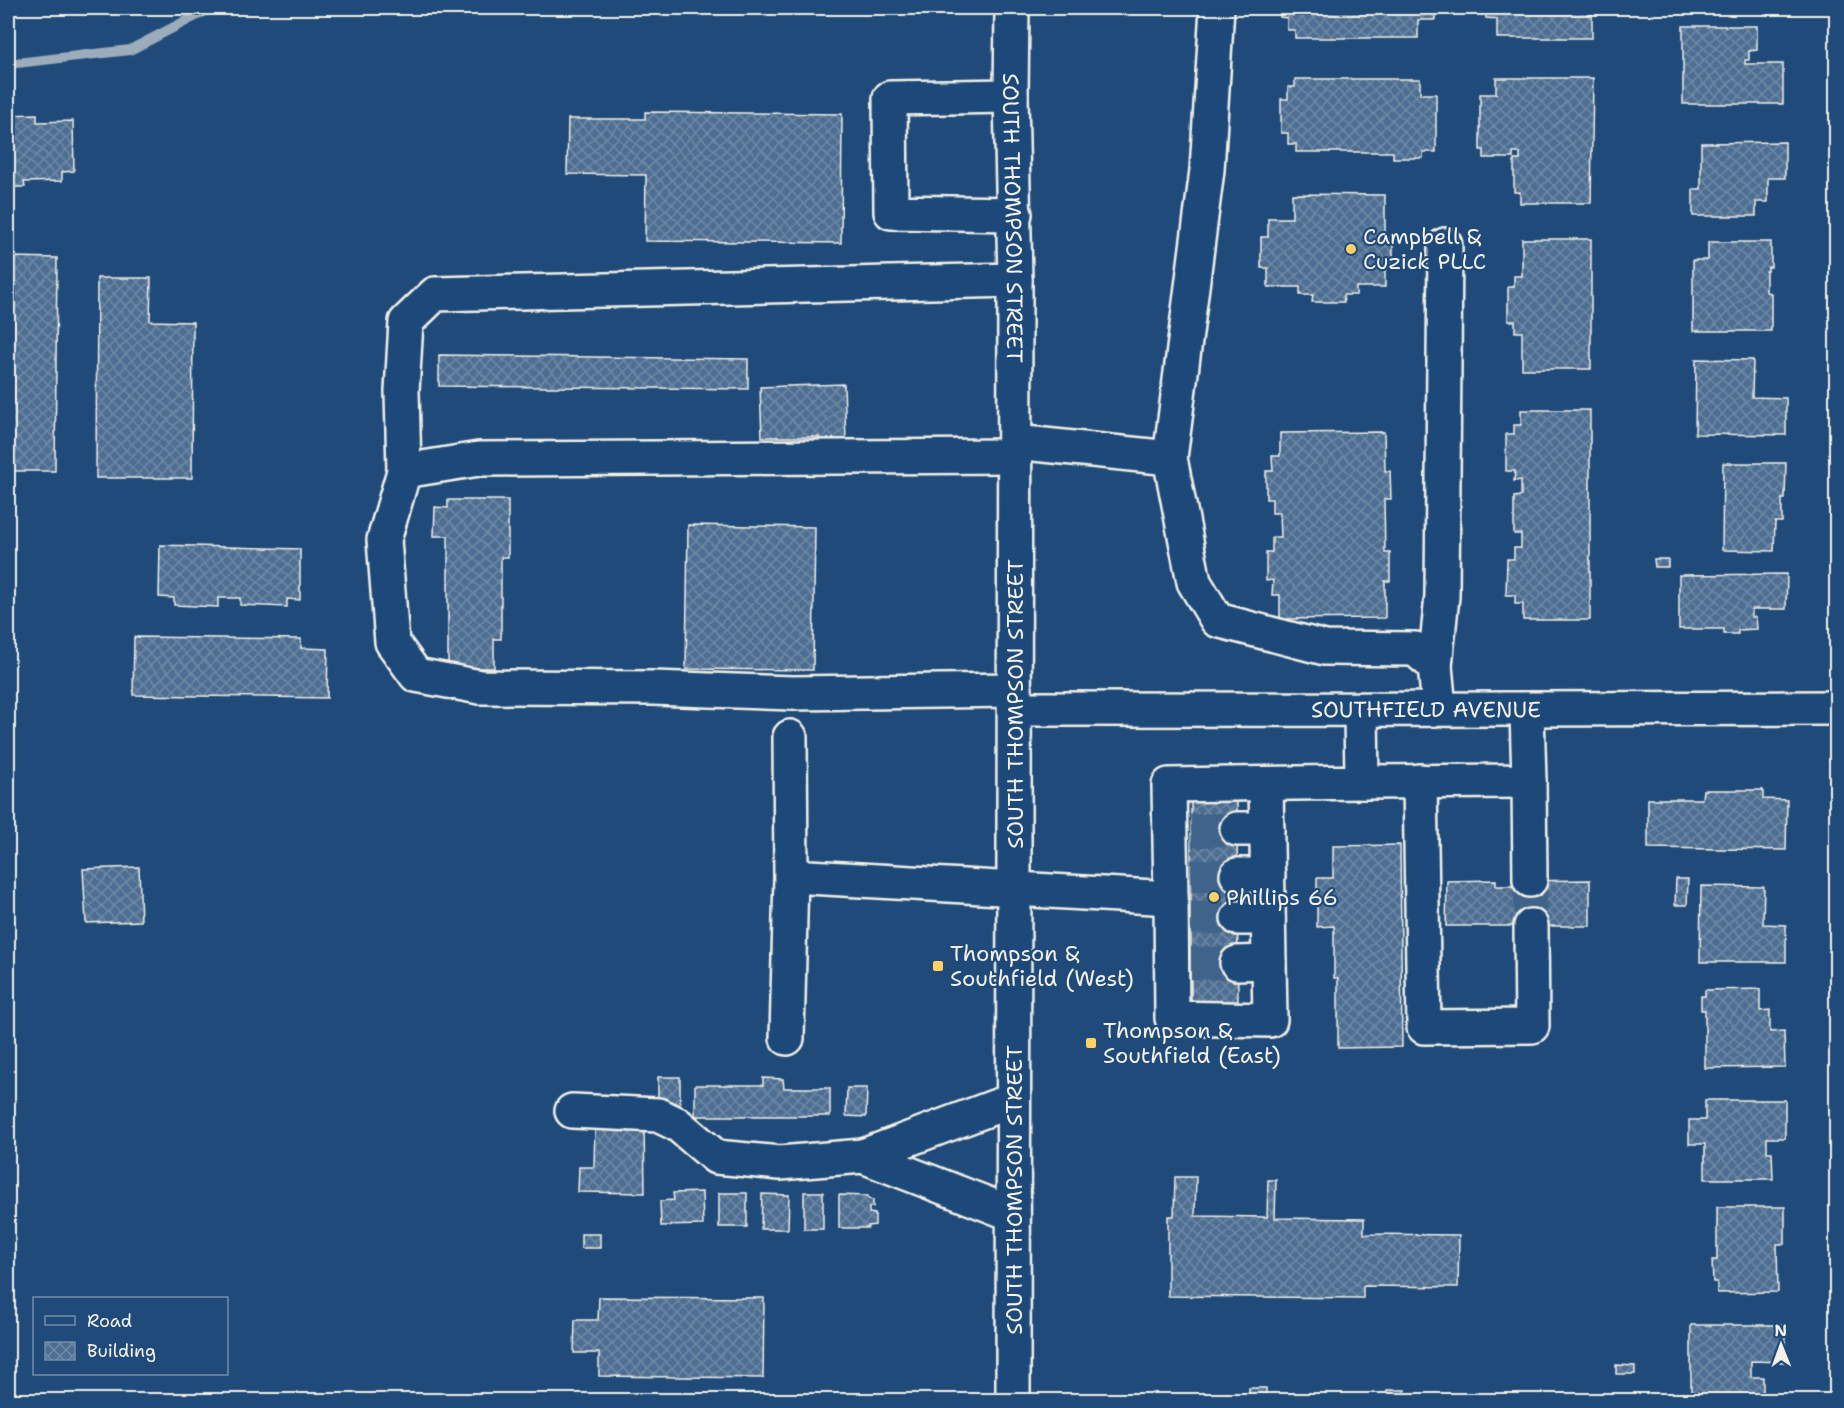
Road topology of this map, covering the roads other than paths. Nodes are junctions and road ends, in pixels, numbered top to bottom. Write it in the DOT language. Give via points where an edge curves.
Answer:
graph roads {
  1 [pos="1012,8"];
  2 [pos="1217,8"];
  3 [pos="1011,96"];
  4 [pos="1015,213"];
  5 [pos="1445,245"];
  6 [pos="1015,280"];
  7 [pos="1015,449"];
  8 [pos="1170,458"];
  9 [pos="404,471"];
  10 [pos="1434,666"];
  11 [pos="1015,699"];
  12 [pos="1438,708"];
  13 [pos="1836,708"];
  14 [pos="1361,710"];
  15 [pos="1527,711"];
  16 [pos="790,737"];
  17 [pos="1420,781"];
  18 [pos="1528,781"];
  19 [pos="1362,782"];
  20 [pos="1266,784"];
  21 [pos="791,876"];
  22 [pos="1530,880"];
  23 [pos="1015,890"];
  24 [pos="1179,897"];
  25 [pos="1531,926"];
  26 [pos="787,1038"];
  27 [pos="1014,1100"];
  28 [pos="572,1111"];
  29 [pos="863,1156"];
  30 [pos="1013,1214"];
  31 [pos="1013,1401"];
  1 -- 3 [label="main road, SOUTH THOMPSON STREET"];
  2 -- 8 [label="main road" via="1207,170"];
  3 -- 4 [label="main road, SOUTH THOMPSON STREET"];
  3 -- 4 [label="main road" via="890,98 891,212"];
  4 -- 6 [label="main road, SOUTH THOMPSON STREET"];
  5 -- 10 [label="main road" via="1442,596"];
  6 -- 7 [label="main road, SOUTH THOMPSON STREET"];
  6 -- 9 [label="main road, SOUTHFIELD AVENUE" via="435,294 406,322 402,391"];
  7 -- 8 [label="main road"];
  7 -- 9 [label="main road" via="479,459"];
  7 -- 11 [label="main road, SOUTH THOMPSON STREET"];
  8 -- 10 [label="main road" via="1194,582 1217,620 1325,648 1415,648"];
  9 -- 11 [label="main road, SOUTHFIELD AVENUE" via="384,540 392,642 416,675 480,687"];
  10 -- 12 [label="main road"];
  11 -- 14 [label="main road, SOUTHFIELD AVENUE"];
  11 -- 23 [label="main road, SOUTH THOMPSON STREET"];
  12 -- 14 [label="main road, SOUTHFIELD AVENUE"];
  12 -- 15 [label="main road, SOUTHFIELD AVENUE"];
  13 -- 15 [label="main road, SOUTHFIELD AVENUE"];
  14 -- 19 [label="main road"];
  15 -- 18 [label="main road"];
  16 -- 21 [label="main road"];
  17 -- 18 [label="main road"];
  17 -- 19 [label="main road"];
  17 -- 25 [label="main road" via="1424,1027 1532,1026"];
  18 -- 22 [label="main road"];
  19 -- 20 [label="main road"];
  20 -- 24 [label="main road" via="1169,785 1181,831"];
  20 -- 24 [label="main road" via="1252,829 1253,963 1270,1020 1172,1018 1181,963"];
  21 -- 23 [label="main road"];
  21 -- 26 [label="main road"];
  23 -- 24 [label="main road"];
  23 -- 27 [label="main road, SOUTH THOMPSON STREET"];
  27 -- 29 [label="main road"];
  27 -- 30 [label="main road, SOUTH THOMPSON STREET"];
  28 -- 29 [label="main road" via="658,1115 677,1124 716,1156 780,1163"];
  29 -- 30 [label="main road"];
  30 -- 31 [label="main road, SOUTH THOMPSON STREET"];
}
